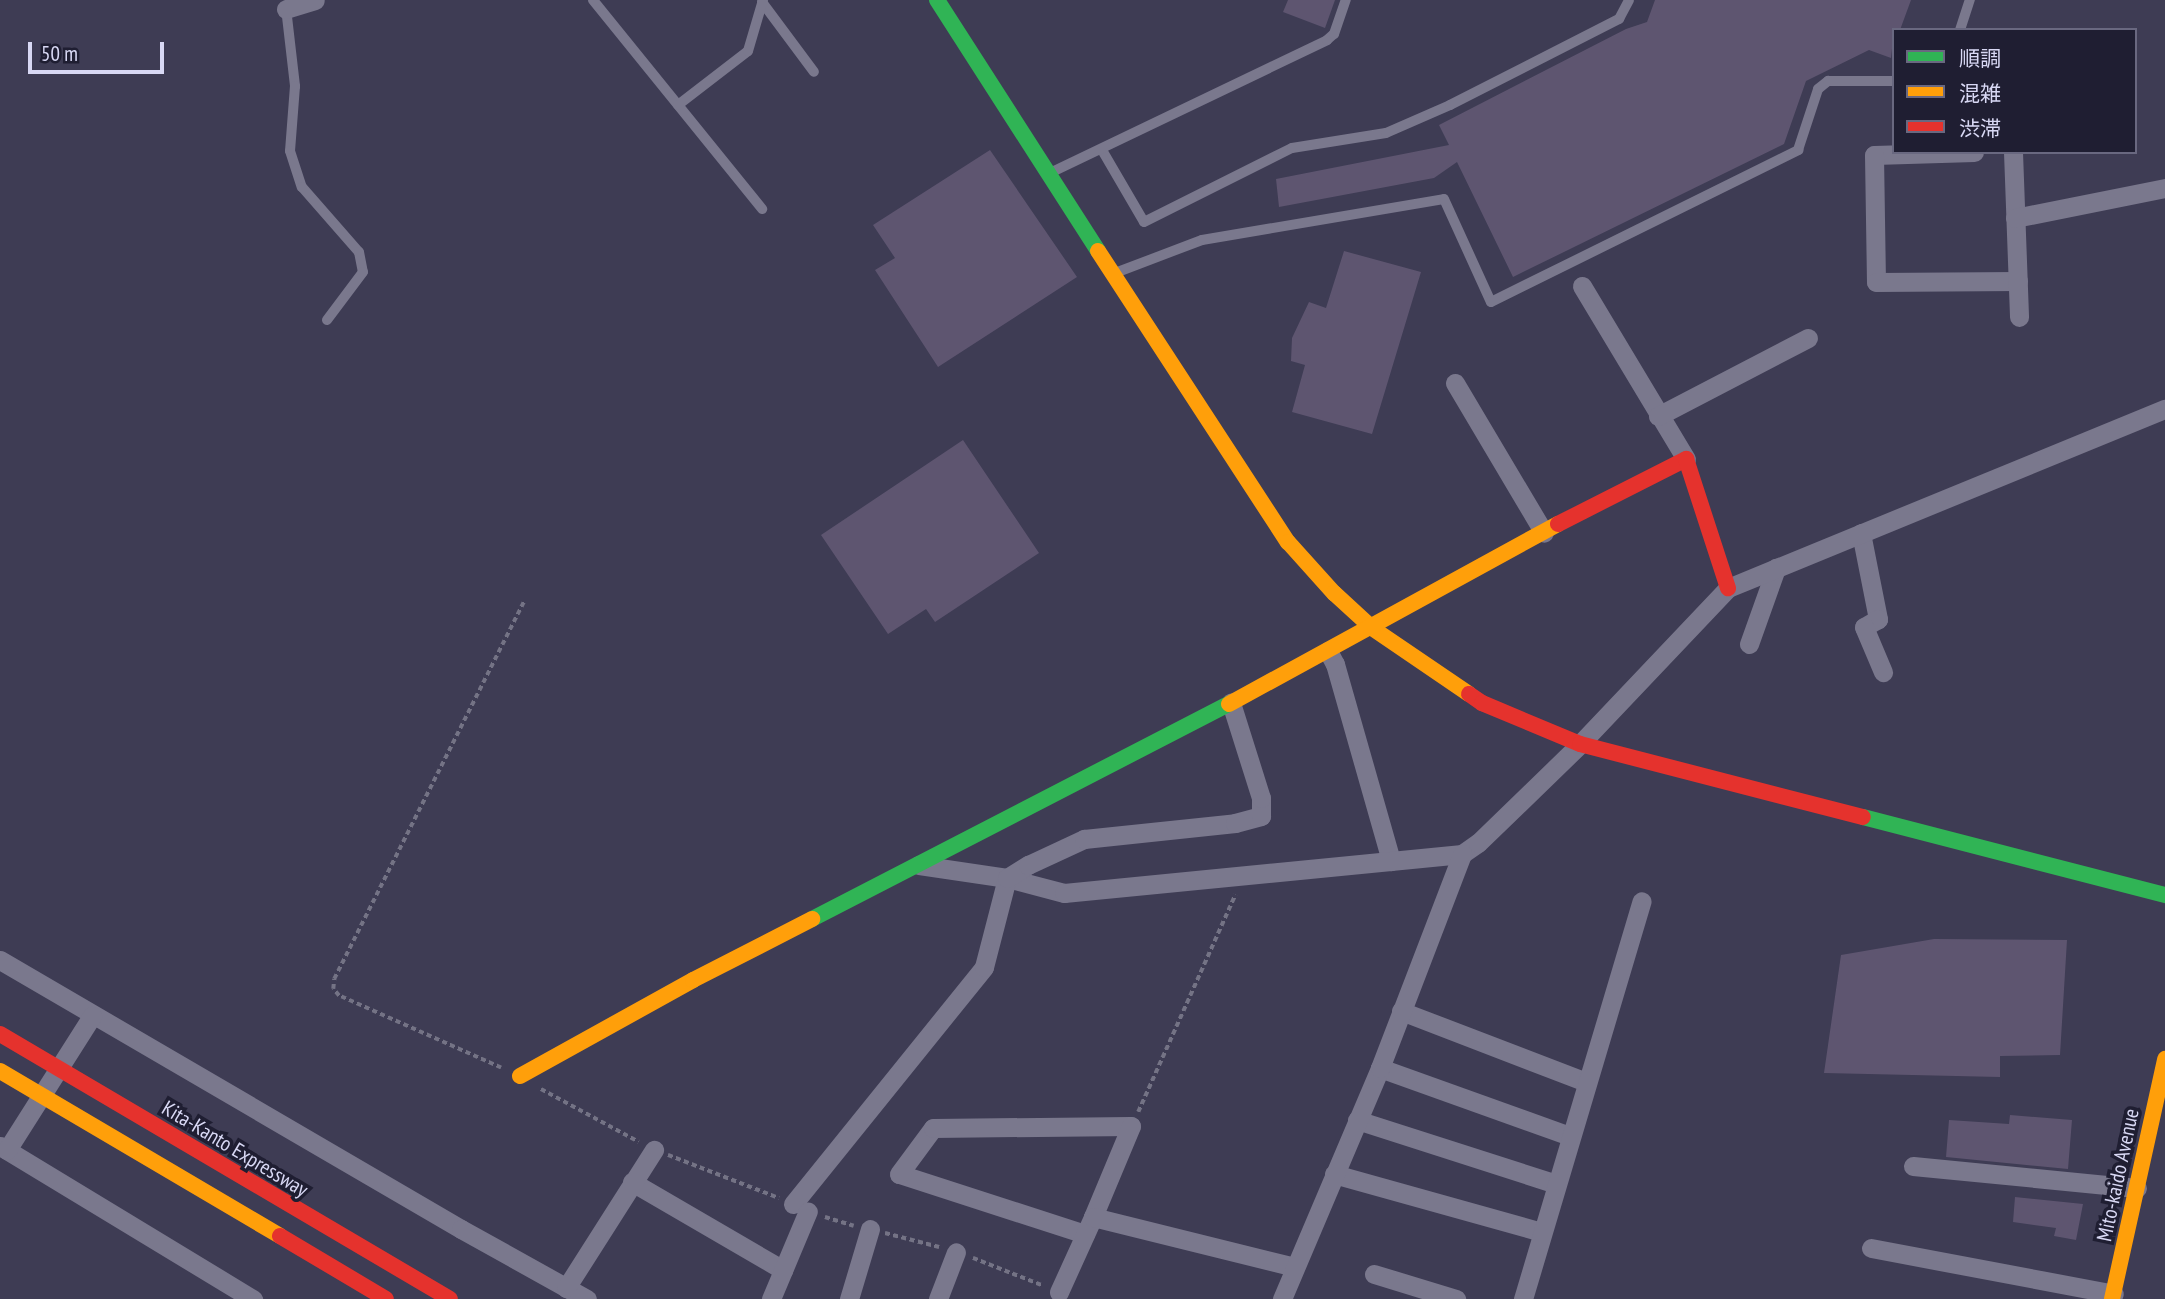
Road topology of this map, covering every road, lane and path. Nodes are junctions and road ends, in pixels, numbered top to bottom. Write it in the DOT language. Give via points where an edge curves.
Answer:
graph roads {
  1 [pos="315,0"];
  2 [pos="593,0"];
  3 [pos="937,0"];
  4 [pos="1346,0"];
  5 [pos="1629,0"];
  6 [pos="1970,0"];
  7 [pos="763,1"];
  8 [pos="286,5"];
  9 [pos="1961,28"];
  10 [pos="814,72"];
  11 [pos="1892,80"];
  12 [pos="678,105"];
  13 [pos="1102,150"];
  14 [pos="1907,154"];
  15 [pos="2012,154"];
  16 [pos="1048,174"];
  17 [pos="2165,188"];
  18 [pos="762,209"];
  19 [pos="2015,218"];
  20 [pos="1113,274"];
  21 [pos="2018,281"];
  22 [pos="1582,286"];
  23 [pos="2019,317"];
  24 [pos="327,320"];
  25 [pos="1808,338"];
  26 [pos="1455,383"];
  27 [pos="2165,409"];
  28 [pos="1658,416"];
  29 [pos="1686,458"];
  30 [pos="1544,533"];
  31 [pos="1861,533"];
  32 [pos="1776,568"];
  33 [pos="1728,587"];
  34 [pos="1372,628"];
  35 [pos="1749,645"];
  36 [pos="1328,651"];
  37 [pos="1883,672"];
  38 [pos="1231,703"];
  39 [pos="1580,744"];
  40 [pos="1462,854"];
  41 [pos="1391,861"];
  42 [pos="919,866"];
  43 [pos="1243,875"];
  44 [pos="1007,878"];
  45 [pos="2165,895"];
  46 [pos="1642,901"];
  47 [pos="0,960"];
  48 [pos="1401,1011"];
  49 [pos="90,1021"];
  50 [pos="0,1034"];
  51 [pos="2165,1059"];
  52 [pos="1380,1068"];
  53 [pos="0,1072"];
  54 [pos="520,1076"];
  55 [pos="1586,1082"];
  56 [pos="1357,1120"];
  57 [pos="1131,1126"];
  58 [pos="1570,1136"];
  59 [pos="7,1145"];
  60 [pos="654,1150"];
  61 [pos="1913,1166"];
  62 [pos="1334,1174"];
  63 [pos="632,1182"];
  64 [pos="1556,1184"];
  65 [pos="2137,1188"];
  66 [pos="1089,1226"];
  67 [pos="870,1229"];
  68 [pos="1542,1232"];
  69 [pos="1871,1248"];
  70 [pos="956,1252"];
  71 [pos="1294,1267"];
  72 [pos="783,1270"];
  73 [pos="1374,1274"];
  74 [pos="566,1288"];
  75 [pos="1062,1295"];
  76 [pos="2113,1296"];
  77 [pos="253,1299"];
  78 [pos="386,1299"];
  79 [pos="450,1299"];
  80 [pos="587,1299"];
  81 [pos="771,1299"];
  82 [pos="849,1299"];
  83 [pos="939,1299"];
  84 [pos="1282,1299"];
  85 [pos="1456,1299"];
  86 [pos="1523,1299"];
  1 -- 8 [label="street"];
  2 -- 12 [label="lane"];
  3 -- 16 [label="main road"];
  4 -- 13 [label="lane" via="1334,34 1327,40"];
  5 -- 13 [label="lane" via="1619,19 1440,109 1386,133 1292,148 1144,222"];
  6 -- 9 [label="lane"];
  7 -- 10 [label="lane"];
  7 -- 12 [label="lane" via="748,51"];
  8 -- 24 [label="lane" via="295,86 290,151 302,187 359,252 363,272"];
  11 -- 20 [label="lane" via="1828,81 1818,89 1798,150 1491,302 1444,199 1202,240"];
  12 -- 18 [label="lane"];
  13 -- 16 [label="lane"];
  14 -- 21 [label="street" via="1874,155 1876,282"];
  15 -- 19 [label="street"];
  16 -- 20 [label="main road"];
  17 -- 19 [label="street"];
  19 -- 21 [label="street"];
  20 -- 34 [label="main road" via="1272,520 1334,593"];
  21 -- 23 [label="street"];
  22 -- 28 [label="street"];
  25 -- 28 [label="street"];
  26 -- 30 [label="street"];
  27 -- 31 [label="street"];
  28 -- 29 [label="street"];
  29 -- 30 [label="main road"];
  29 -- 33 [label="main road"];
  30 -- 34 [label="main road"];
  31 -- 32 [label="street"];
  31 -- 37 [label="street" via="1878,618 1864,627"];
  32 -- 33 [label="street"];
  32 -- 35 [label="street"];
  33 -- 39 [label="street"];
  34 -- 36 [label="main road"];
  34 -- 39 [label="main road" via="1482,702"];
  36 -- 38 [label="main road"];
  36 -- 41 [label="street"];
  38 -- 42 [label="main road"];
  38 -- 44 [label="street" via="1261,798 1261,816 1235,823 1084,839"];
  39 -- 40 [label="street" via="1478,844"];
  39 -- 45 [label="main road"];
  40 -- 41 [label="street"];
  40 -- 48 [label="street"];
  41 -- 43 [label="street"];
  42 -- 44 [label="street"];
  42 -- 54 [label="main road" via="881,881"];
  43 -- 44 [label="street" via="1064,892"];
  43 -- 57 [label="path"];
  44 -- 72 [label="street" via="984,967 801,1207"];
  46 -- 55 [label="street"];
  47 -- 49 [label="street"];
  48 -- 52 [label="street"];
  48 -- 55 [label="street"];
  49 -- 59 [label="street"];
  49 -- 74 [label="street"];
  50 -- 79 [label="main road, Kita-Kanto Expressway"];
  51 -- 65 [label="main road, Mito-kaido Avenue"];
  52 -- 56 [label="street"];
  52 -- 58 [label="street"];
  53 -- 78 [label="main road"];
  55 -- 58 [label="street"];
  56 -- 62 [label="street"];
  56 -- 64 [label="street"];
  57 -- 66 [label="street"];
  57 -- 66 [label="street" via="933,1128 899,1174"];
  58 -- 64 [label="street"];
  59 -- 77 [label="street"];
  60 -- 63 [label="street"];
  61 -- 65 [label="street"];
  62 -- 68 [label="street"];
  62 -- 71 [label="street"];
  63 -- 72 [label="street"];
  63 -- 74 [label="street"];
  64 -- 68 [label="street"];
  65 -- 76 [label="main road, Mito-kaido Avenue"];
  66 -- 71 [label="street"];
  66 -- 75 [label="street"];
  67 -- 82 [label="street"];
  68 -- 86 [label="street"];
  69 -- 76 [label="street"];
  70 -- 83 [label="street"];
  71 -- 84 [label="street"];
  72 -- 81 [label="street"];
  73 -- 85 [label="street"];
  74 -- 80 [label="street"];
}
